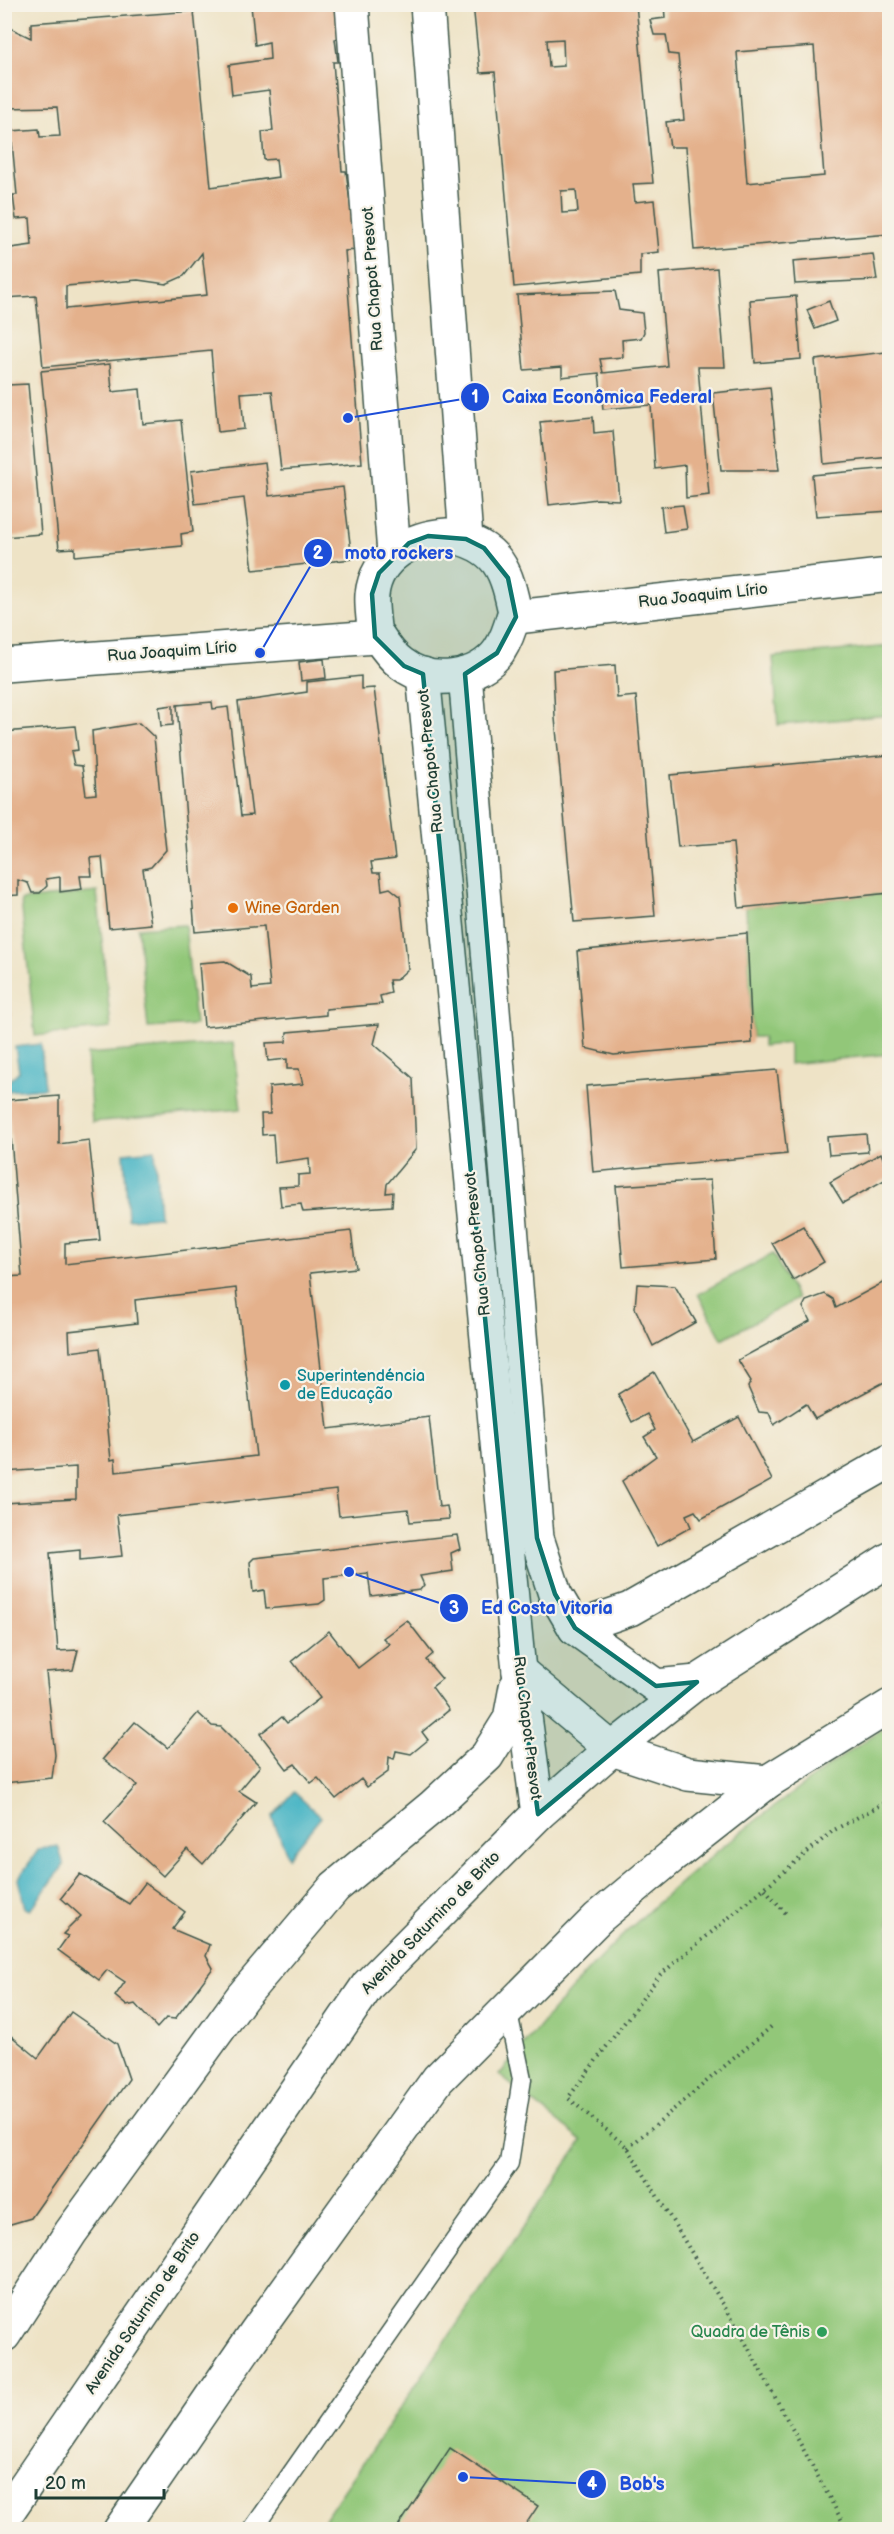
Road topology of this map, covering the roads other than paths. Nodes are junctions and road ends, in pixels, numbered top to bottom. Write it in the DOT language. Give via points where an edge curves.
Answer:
graph roads {
  1 [pos="352,4"];
  2 [pos="428,4"];
  3 [pos="466,539"];
  4 [pos="394,554"];
  5 [pos="890,575"];
  6 [pos="516,617"];
  7 [pos="375,637"];
  8 [pos="4,665"];
  9 [pos="423,674"];
  10 [pos="465,674"];
  11 [pos="890,1461"];
  12 [pos="890,1559"];
  13 [pos="574,1628"];
  14 [pos="519,1671"];
  15 [pos="697,1682"];
  16 [pos="890,1706"];
  17 [pos="612,1749"];
  18 [pos="767,1782"];
  19 [pos="538,1814"];
  20 [pos="507,2008"];
  21 [pos="4,2335"];
  22 [pos="4,2517"];
  23 [pos="120,2529"];
  24 [pos="252,2529"];
  1 -- 4 [label="street, Rua Chapot Presvot"];
  2 -- 3 [label="street"];
  3 -- 4 [label="street" via="428,536"];
  3 -- 6 [label="street" via="484,548 508,578"];
  4 -- 7 [label="street" via="380,573 372,594"];
  5 -- 6 [label="street, Rua Joaquim Lírio"];
  6 -- 10 [label="street" via="497,653"];
  7 -- 8 [label="street, Rua Joaquim Lírio"];
  7 -- 9 [label="street" via="404,666"];
  9 -- 10 [label="street" via="443,678"];
  9 -- 14 [label="street, Rua Chapot Presvot"];
  10 -- 13 [label="street, Rua Chapot Presvot" via="537,1538 555,1594"];
  11 -- 13 [label="street" via="630,1609"];
  12 -- 15 [label="street, Avenida Saturnino de Brito"];
  13 -- 15 [label="street, Rua Chapot Presvot" via="656,1686"];
  14 -- 17 [label="street"];
  14 -- 19 [label="street, Rua Chapot Presvot"];
  14 -- 21 [label="street" via="510,1719 488,1756 335,1887 242,1997 71,2232"];
  15 -- 17 [label="street, Avenida Saturnino de Brito"];
  16 -- 18 [label="street"];
  17 -- 18 [label="street" via="688,1774"];
  17 -- 19 [label="street, Avenida Saturnino de Brito"];
  18 -- 20 [label="street" via="598,1918"];
  19 -- 22 [label="street, Avenida Saturnino de Brito" via="368,1985"];
  20 -- 23 [label="street" via="438,2079"];
  20 -- 24 [label="lane" via="522,2079 509,2163"];
}
